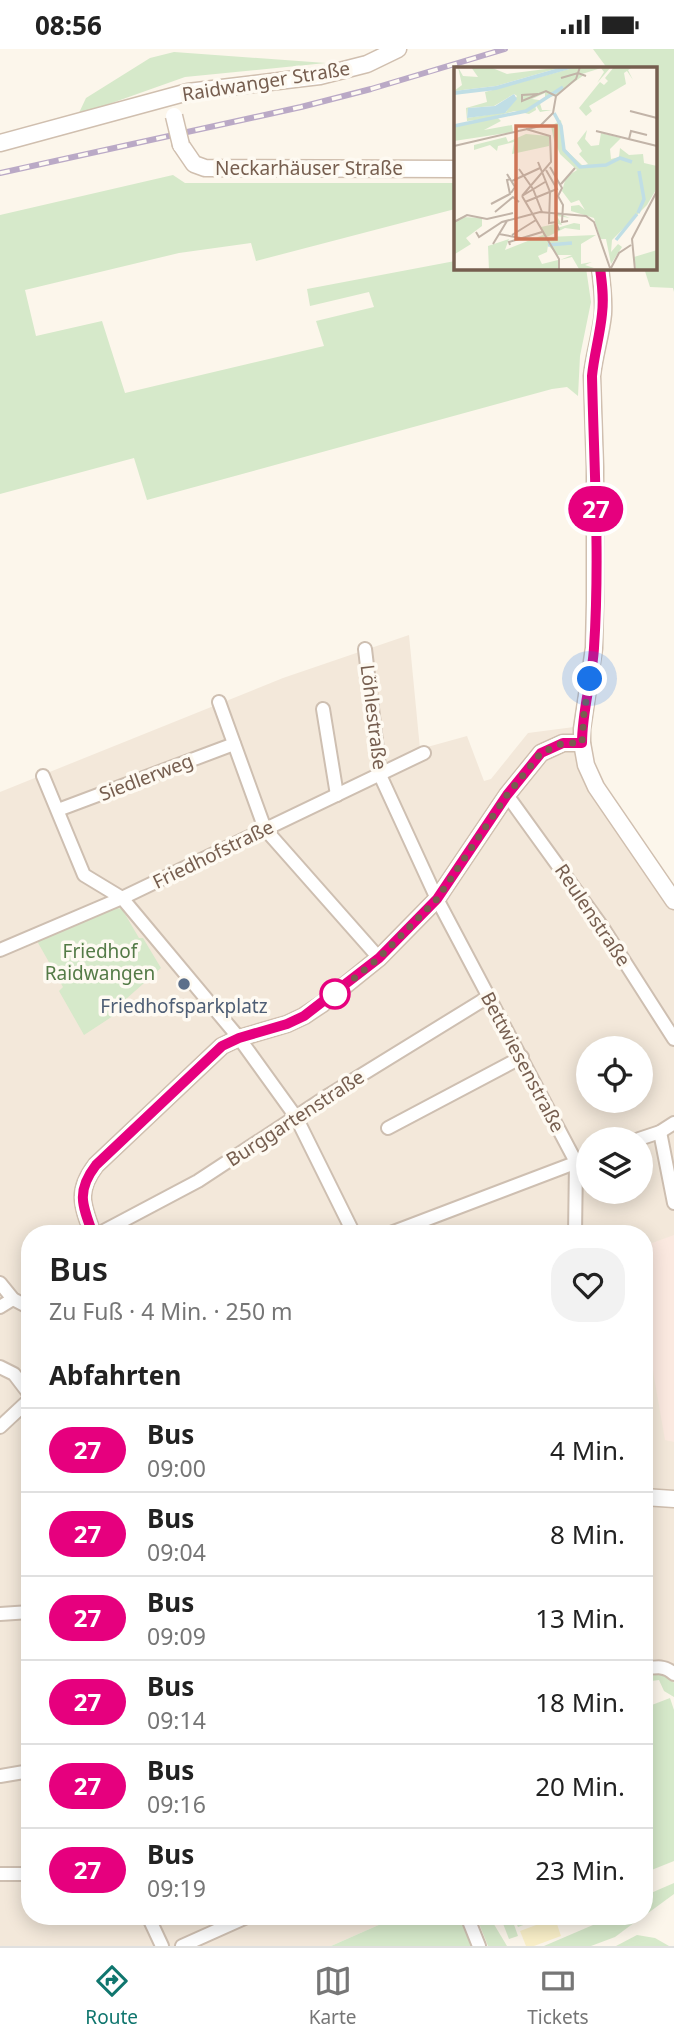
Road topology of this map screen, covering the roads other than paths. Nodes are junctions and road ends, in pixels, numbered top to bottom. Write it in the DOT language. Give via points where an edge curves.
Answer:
graph roads {
  1 [pos="398,49"];
  2 [pos="173,97"];
  3 [pos="0,143"];
  4 [pos="454,169"];
  5 [pos="600,269"];
  6 [pos="365,649"];
  7 [pos="219,702"];
  8 [pos="323,709"];
  9 [pos="582,743"];
  10 [pos="234,744"];
  11 [pos="424,753"];
  12 [pos="380,775"];
  13 [pos="43,776"];
  14 [pos="337,795"];
  15 [pos="507,795"];
  16 [pos="58,810"];
  17 [pos="265,829"];
  18 [pos="122,898"];
  19 [pos="437,899"];
  20 [pos="674,901"];
  21 [pos="0,950"];
  22 [pos="379,958"];
  23 [pos="488,997"];
  24 [pos="239,1038"];
  25 [pos="674,1039"];
  26 [pos="522,1057"];
  27 [pos="296,1117"];
  28 [pos="674,1123"];
  29 [pos="388,1128"];
  30 [pos="660,1132"];
  31 [pos="653,1134"];
  32 [pos="576,1150"];
  33 [pos="576,1162"];
  34 [pos="674,1203"];
  35 [pos="578,1204"];
  36 [pos="92,1225"];
  37 [pos="113,1225"];
  38 [pos="350,1225"];
  39 [pos="411,1225"];
  40 [pos="576,1225"];
  41 [pos="0,1283"];
  42 [pos="12,1299"];
  43 [pos="21,1304"];
  44 [pos="0,1307"];
  45 [pos="0,1367"];
  46 [pos="21,1384"];
  47 [pos="21,1406"];
  48 [pos="0,1427"];
  49 [pos="653,1498"];
  50 [pos="674,1499"];
  51 [pos="21,1613"];
  52 [pos="0,1614"];
  53 [pos="653,1668"];
  54 [pos="674,1674"];
  55 [pos="21,1772"];
  56 [pos="0,1776"];
  57 [pos="0,1874"];
  58 [pos="21,1874"];
  59 [pos="152,1925"];
  60 [pos="229,1925"];
  61 [pos="471,1925"];
  62 [pos="162,1946"];
  63 [pos="182,1946"];
  64 [pos="479,1946"];
  1 -- 2 [label="street, Raidwanger Straße" via="367,64 320,76 223,86"];
  2 -- 3 [label="street, Raidwanger Straße"];
  2 -- 4 [label="street, Neckarhäuser Straße, bridge" via="181,145 194,165 205,168"];
  5 -- 9 [label="street" via="602,316 592,376 594,649"];
  6 -- 12 [label="street, Löhlestraße"];
  7 -- 10 [label="street"];
  8 -- 14 [label="street"];
  9 -- 15 [label="street" via="563,743 541,753"];
  9 -- 20 [label="street" via="596,787"];
  10 -- 16 [label="street, Siedlerweg"];
  10 -- 17 [label="street"];
  11 -- 12 [label="street, Friedhofstraße"];
  12 -- 14 [label="street, Friedhofstraße"];
  12 -- 19 [label="street, Löhlestraße"];
  13 -- 16 [label="street"];
  14 -- 17 [label="street, Friedhofstraße"];
  15 -- 19 [label="street"];
  15 -- 25 [label="street, Reulenstraße" via="603,928"];
  16 -- 18 [label="street" via="83,875"];
  17 -- 18 [label="street, Friedhofstraße"];
  17 -- 22 [label="street"];
  18 -- 21 [label="street, Friedhofstraße"];
  18 -- 24 [label="street"];
  19 -- 22 [label="street"];
  19 -- 23 [label="street, Bettwiesenstraße"];
  22 -- 24 [label="street" via="304,1016"];
  23 -- 26 [label="street, Bettwiesenstraße"];
  23 -- 27 [label="street, Burggartenstraße"];
  24 -- 27 [label="street"];
  24 -- 36 [label="street" via="207,1058 87,1176 82,1196"];
  26 -- 29 [label="street"];
  26 -- 32 [label="street, Bettwiesenstraße"];
  27 -- 37 [label="street, Burggartenstraße" via="198,1181"];
  27 -- 38 [label="street"];
  28 -- 30 [label="street"];
  30 -- 31 [label="street"];
  30 -- 34 [label="street"];
  33 -- 39 [label="street"];
  35 -- 40 [label="street, Bettwiesenstraße"];
  41 -- 42 [label="street"];
  42 -- 43 [label="street"];
  42 -- 44 [label="street"];
  45 -- 46 [label="street"];
  47 -- 48 [label="street"];
  49 -- 50 [label="street"];
  51 -- 52 [label="street"];
  53 -- 54 [label="street"];
  55 -- 56 [label="street"];
  57 -- 58 [label="street"];
  59 -- 62 [label="street"];
  60 -- 63 [label="street"];
  61 -- 64 [label="street"];
}
